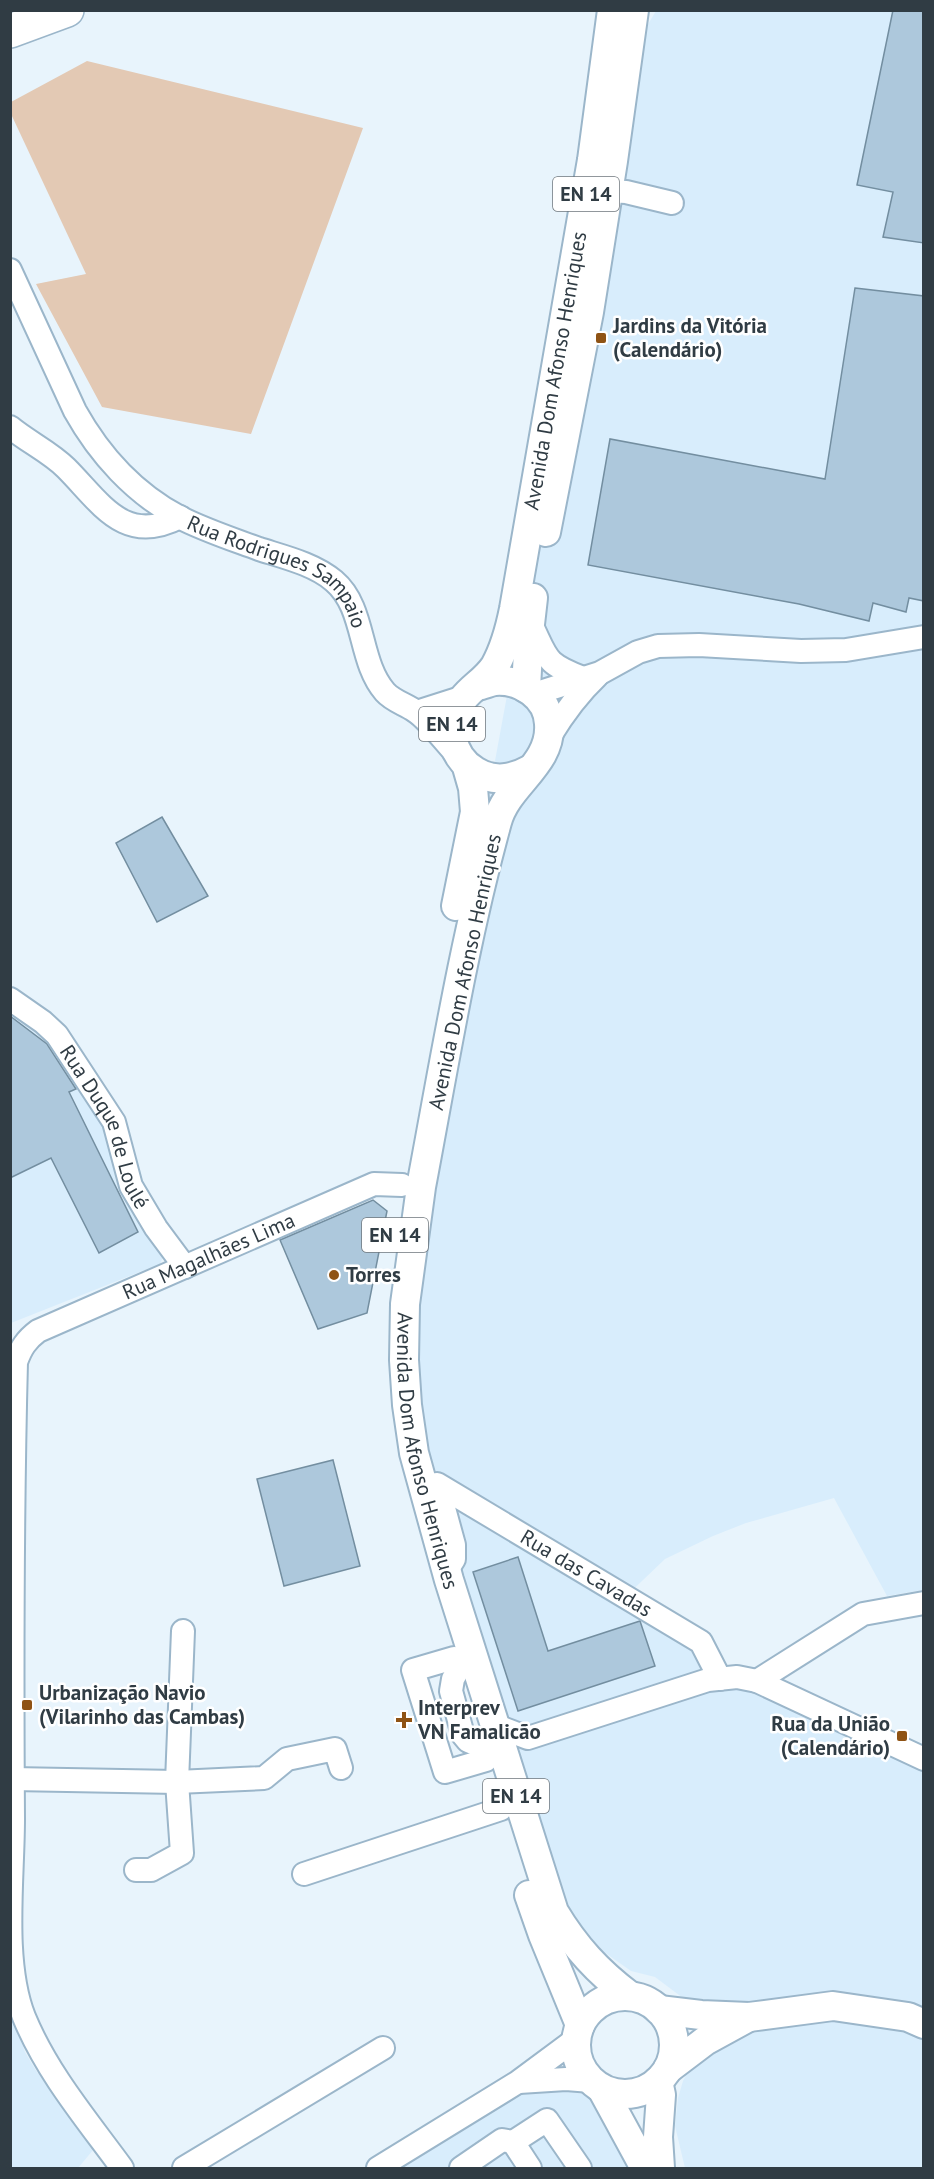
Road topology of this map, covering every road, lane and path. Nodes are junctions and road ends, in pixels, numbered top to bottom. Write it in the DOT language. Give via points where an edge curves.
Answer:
graph roads {
  1 [pos="67,10"];
  2 [pos="612,10"];
  3 [pos="634,10"];
  4 [pos="10,31"];
  5 [pos="608,191"];
  6 [pos="672,203"];
  7 [pos="10,270"];
  8 [pos="10,427"];
  9 [pos="180,517"];
  10 [pos="530,622"];
  11 [pos="924,637"];
  12 [pos="592,675"];
  13 [pos="530,691"];
  14 [pos="471,692"];
  15 [pos="417,712"];
  16 [pos="550,736"];
  17 [pos="464,764"];
  18 [pos="531,769"];
  19 [pos="10,999"];
  20 [pos="402,1185"];
  21 [pos="184,1267"];
  22 [pos="430,1485"];
  23 [pos="11,1521"];
  24 [pos="924,1603"];
  25 [pos="183,1631"];
  26 [pos="456,1664"];
  27 [pos="720,1679"];
  28 [pos="757,1681"];
  29 [pos="528,1738"];
  30 [pos="492,1750"];
  31 [pos="924,1759"];
  32 [pos="341,1768"];
  33 [pos="12,1779"];
  34 [pos="177,1782"];
  35 [pos="501,1809"];
  36 [pos="12,1866"];
  37 [pos="136,1870"];
  38 [pos="304,1874"];
  39 [pos="630,1996"];
  40 [pos="659,2010"];
  41 [pos="749,2017"];
  42 [pos="924,2024"];
  43 [pos="578,2032"];
  44 [pos="383,2048"];
  45 [pos="663,2075"];
  46 [pos="518,2082"];
  47 [pos="596,2085"];
  48 [pos="513,2142"];
  49 [pos="122,2169"];
  50 [pos="184,2169"];
  51 [pos="378,2169"];
  52 [pos="461,2169"];
  53 [pos="530,2169"];
  54 [pos="580,2169"];
  55 [pos="645,2169"];
  56 [pos="660,2169"];
  1 -- 4 [label="highway"];
  2 -- 14 [label="main road, Avenida Dom Afonso Henriques / EN 14" via="592,160 514,609 506,644 494,668"];
  3 -- 5 [label="main road, Avenida Dom Afonso Henriques / EN 14"];
  5 -- 6 [label="street"];
  5 -- 10 [label="main road, Avenida Dom Afonso Henriques / EN 14"];
  7 -- 9 [label="street" via="83,427 139,490"];
  8 -- 9 [label="street, Rua Rodrigues Sampaio" via="66,468 115,517 142,528 157,527"];
  9 -- 15 [label="street, Rua Rodrigues Sampaio" via="314,568 336,583 351,606 384,691"];
  10 -- 12 [label="street" via="547,659 560,669"];
  10 -- 13 [label="main road, Avenida Dom Afonso Henriques / EN 14"];
  11 -- 12 [label="street" via="846,650 658,646"];
  12 -- 13 [label="street"];
  12 -- 16 [label="street"];
  13 -- 14 [label="main road, EN 14" via="510,681 494,681"];
  13 -- 16 [label="main road" via="544,706"];
  14 -- 15 [label="street"];
  14 -- 17 [label="main road, Avenida Dom Afonso Henriques / EN 14" via="453,717 451,728 456,751"];
  15 -- 17 [label="street, Rua Rodrigues Sampaio"];
  16 -- 18 [label="main road, Avenida Dom Afonso Henriques / EN 14" via="544,754"];
  17 -- 18 [label="main road, EN 14" via="482,776 499,780"];
  17 -- 20 [label="main road, Avenida Dom Afonso Henriques / EN 14" via="475,812"];
  18 -- 22 [label="main road, Avenida Dom Afonso Henriques / EN 14" via="498,818 478,890 416,1217 405,1304 404,1360 413,1444"];
  19 -- 21 [label="street, Rua Duque de Loulé" via="57,1035 114,1122 131,1186"];
  20 -- 21 [label="street, Rua Magalhães Lima" via="374,1184"];
  20 -- 26 [label="main road, Avenida Dom Afonso Henriques / EN 14" via="387,1300 385,1361 389,1407 397,1459"];
  21 -- 23 [label="street, Rua Magalhães Lima" via="38,1331 21,1347 16,1362"];
  22 -- 27 [label="street, Rua das Cavadas" via="701,1642"];
  22 -- 30 [label="main road, Avenida Dom Afonso Henriques / EN 14"];
  23 -- 33 [label="street"];
  24 -- 28 [label="street" via="863,1614"];
  25 -- 34 [label="street"];
  26 -- 30 [label="main road, Avenida Dom Afonso Henriques / EN 14"];
  26 -- 30 [label="street" via="413,1670 445,1772"];
  27 -- 28 [label="street"];
  27 -- 29 [label="street"];
  28 -- 31 [label="street"];
  29 -- 30 [label="street"];
  29 -- 30 [label="street"];
  30 -- 35 [label="main road, Avenida Dom Afonso Henriques / EN 14"];
  30 -- 39 [label="main road, Avenida Dom Afonso Henriques / EN 14" via="554,1912 578,1948"];
  32 -- 34 [label="street" via="335,1749 287,1759 264,1778"];
  33 -- 34 [label="street"];
  33 -- 36 [label="street"];
  34 -- 37 [label="street" via="182,1853 151,1870"];
  35 -- 38 [label="street"];
  35 -- 43 [label="main road, Avenida Dom Afonso Henriques / EN 14"];
  36 -- 49 [label="street" via="13,1980 24,2017 51,2070"];
  39 -- 40 [label="main road, EN 14"];
  39 -- 43 [label="main road" via="601,2003 589,2012"];
  40 -- 41 [label="main road"];
  40 -- 45 [label="main road" via="669,2022 674,2038 673,2054"];
  41 -- 42 [label="main road" via="833,2006 908,2017"];
  41 -- 45 [label="main road" via="705,2041"];
  43 -- 46 [label="street"];
  43 -- 47 [label="main road, EN 14" via="579,2061"];
  44 -- 50 [label="street"];
  45 -- 47 [label="main road" via="646,2090 631,2094 616,2094"];
  45 -- 56 [label="main road" via="658,2137"];
  46 -- 47 [label="street" via="566,2079"];
  46 -- 51 [label="street"];
  47 -- 55 [label="main road, EN 14"];
  48 -- 52 [label="street" via="502,2140"];
  48 -- 53 [label="street"];
  48 -- 54 [label="street" via="547,2120"];
}
